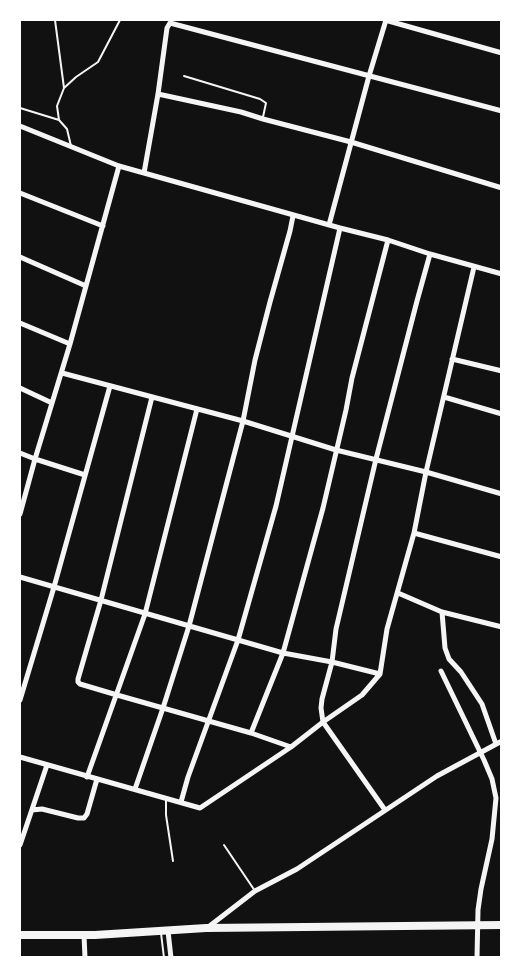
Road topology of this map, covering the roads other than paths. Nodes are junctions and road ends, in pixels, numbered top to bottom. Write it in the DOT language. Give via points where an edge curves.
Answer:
graph roads {
  1 [pos="56,20"];
  2 [pos="120,20"];
  3 [pos="386,20"];
  4 [pos="169,21"];
  5 [pos="501,53"];
  6 [pos="184,76"];
  7 [pos="369,76"];
  8 [pos="64,88"];
  9 [pos="158,94"];
  10 [pos="20,108"];
  11 [pos="501,111"];
  12 [pos="262,119"];
  13 [pos="59,120"];
  14 [pos="20,126"];
  15 [pos="351,142"];
  16 [pos="70,146"];
  17 [pos="119,166"];
  18 [pos="144,173"];
  19 [pos="501,188"];
  20 [pos="20,193"];
  21 [pos="293,216"];
  22 [pos="328,225"];
  23 [pos="103,226"];
  24 [pos="340,228"];
  25 [pos="388,240"];
  26 [pos="430,254"];
  27 [pos="20,257"];
  28 [pos="474,267"];
  29 [pos="501,273"];
  30 [pos="86,286"];
  31 [pos="20,322"];
  32 [pos="70,344"];
  33 [pos="452,359"];
  34 [pos="501,371"];
  35 [pos="62,373"];
  36 [pos="110,386"];
  37 [pos="20,388"];
  38 [pos="152,397"];
  39 [pos="444,397"];
  40 [pos="52,403"];
  41 [pos="197,409"];
  42 [pos="501,414"];
  43 [pos="243,421"];
  44 [pos="293,436"];
  45 [pos="336,450"];
  46 [pos="20,453"];
  47 [pos="35,459"];
  48 [pos="376,459"];
  49 [pos="426,472"];
  50 [pos="85,475"];
  51 [pos="501,494"];
  52 [pos="20,514"];
  53 [pos="414,533"];
  54 [pos="501,557"];
  55 [pos="20,577"];
  56 [pos="54,587"];
  57 [pos="398,593"];
  58 [pos="101,600"];
  59 [pos="442,612"];
  60 [pos="145,614"];
  61 [pos="189,626"];
  62 [pos="501,627"];
  63 [pos="238,640"];
  64 [pos="283,653"];
  65 [pos="333,662"];
  66 [pos="441,671"];
  67 [pos="380,674"];
  68 [pos="117,695"];
  69 [pos="20,700"];
  70 [pos="163,708"];
  71 [pos="208,721"];
  72 [pos="323,722"];
  73 [pos="251,733"];
  74 [pos="499,742"];
  75 [pos="291,747"];
  76 [pos="480,752"];
  77 [pos="20,757"];
  78 [pos="47,765"];
  79 [pos="87,777"];
  80 [pos="97,779"];
  81 [pos="135,789"];
  82 [pos="166,798"];
  83 [pos="499,798"];
  84 [pos="181,802"];
  85 [pos="32,810"];
  86 [pos="385,810"];
  87 [pos="20,845"];
  88 [pos="224,845"];
  89 [pos="172,861"];
  90 [pos="255,891"];
  91 [pos="478,925"];
  92 [pos="501,925"];
  93 [pos="206,928"];
  94 [pos="164,931"];
  95 [pos="20,935"];
  96 [pos="84,935"];
  97 [pos="86,957"];
  98 [pos="164,957"];
  99 [pos="171,957"];
  100 [pos="477,957"];
  1 -- 8 [label="lane"];
  2 -- 8 [label="lane" via="98,62"];
  3 -- 5 [label="street"];
  3 -- 7 [label="street"];
  4 -- 7 [label="street"];
  4 -- 9 [label="street"];
  6 -- 12 [label="lane" via="260,99 266,103"];
  7 -- 11 [label="street"];
  7 -- 15 [label="street"];
  8 -- 13 [label="lane" via="57,106"];
  9 -- 12 [label="street"];
  9 -- 18 [label="street"];
  10 -- 13 [label="lane"];
  12 -- 15 [label="street"];
  13 -- 16 [label="lane" via="67,129"];
  14 -- 16 [label="street"];
  15 -- 19 [label="street"];
  15 -- 22 [label="street"];
  16 -- 17 [label="street"];
  17 -- 18 [label="street"];
  17 -- 23 [label="street"];
  18 -- 21 [label="street"];
  20 -- 23 [label="street"];
  21 -- 22 [label="street"];
  21 -- 43 [label="street"];
  22 -- 24 [label="street"];
  23 -- 30 [label="street"];
  24 -- 25 [label="street"];
  24 -- 44 [label="street"];
  25 -- 26 [label="street"];
  25 -- 45 [label="street"];
  26 -- 28 [label="street"];
  26 -- 48 [label="street"];
  27 -- 30 [label="street"];
  28 -- 29 [label="street"];
  28 -- 33 [label="street"];
  30 -- 32 [label="street"];
  31 -- 32 [label="street"];
  32 -- 35 [label="street"];
  33 -- 34 [label="street"];
  33 -- 39 [label="street"];
  35 -- 36 [label="street"];
  35 -- 40 [label="street"];
  36 -- 38 [label="street"];
  36 -- 50 [label="street"];
  37 -- 40 [label="street"];
  38 -- 41 [label="street"];
  38 -- 58 [label="street"];
  39 -- 42 [label="street"];
  39 -- 49 [label="street"];
  40 -- 47 [label="street"];
  41 -- 43 [label="street"];
  41 -- 60 [label="street"];
  43 -- 44 [label="street"];
  43 -- 61 [label="street"];
  44 -- 45 [label="street"];
  44 -- 63 [label="street"];
  45 -- 48 [label="street"];
  45 -- 64 [label="street"];
  46 -- 47 [label="street"];
  47 -- 50 [label="street"];
  47 -- 52 [label="street"];
  48 -- 49 [label="street"];
  48 -- 65 [label="street" via="336,629"];
  49 -- 51 [label="street"];
  49 -- 53 [label="street"];
  50 -- 56 [label="street"];
  53 -- 54 [label="street"];
  53 -- 57 [label="street"];
  55 -- 56 [label="street"];
  56 -- 58 [label="street"];
  56 -- 69 [label="street"];
  57 -- 59 [label="street"];
  57 -- 67 [label="street"];
  58 -- 60 [label="street"];
  58 -- 68 [label="street" via="78,682"];
  59 -- 62 [label="street"];
  59 -- 74 [label="street" via="449,659 482,704"];
  60 -- 61 [label="street"];
  60 -- 68 [label="street"];
  61 -- 63 [label="street"];
  61 -- 70 [label="street"];
  63 -- 64 [label="street"];
  63 -- 71 [label="street"];
  64 -- 65 [label="street"];
  64 -- 73 [label="street"];
  65 -- 67 [label="street"];
  65 -- 72 [label="street" via="322,699"];
  66 -- 76 [label="street"];
  67 -- 72 [label="street" via="362,695"];
  68 -- 70 [label="street"];
  68 -- 79 [label="street"];
  70 -- 71 [label="street"];
  70 -- 81 [label="street"];
  71 -- 73 [label="street"];
  71 -- 84 [label="street"];
  72 -- 75 [label="street"];
  72 -- 86 [label="street"];
  73 -- 75 [label="street"];
  74 -- 76 [label="street"];
  75 -- 84 [label="street" via="200,807"];
  76 -- 83 [label="street"];
  76 -- 86 [label="street"];
  77 -- 78 [label="street"];
  78 -- 79 [label="street"];
  78 -- 85 [label="street"];
  79 -- 80 [label="street"];
  80 -- 81 [label="street"];
  80 -- 85 [label="street" via="84,818 42,808"];
  81 -- 82 [label="street"];
  82 -- 84 [label="street"];
  82 -- 89 [label="lane"];
  83 -- 91 [label="street"];
  85 -- 87 [label="street"];
  86 -- 90 [label="street" via="297,869"];
  88 -- 90 [label="lane"];
  90 -- 93 [label="street"];
  91 -- 92 [label="main road"];
  91 -- 93 [label="main road"];
  91 -- 100 [label="street"];
  93 -- 94 [label="main road"];
  94 -- 96 [label="main road"];
  94 -- 98 [label="lane"];
  94 -- 99 [label="street"];
  95 -- 96 [label="main road"];
  96 -- 97 [label="street"];
}
